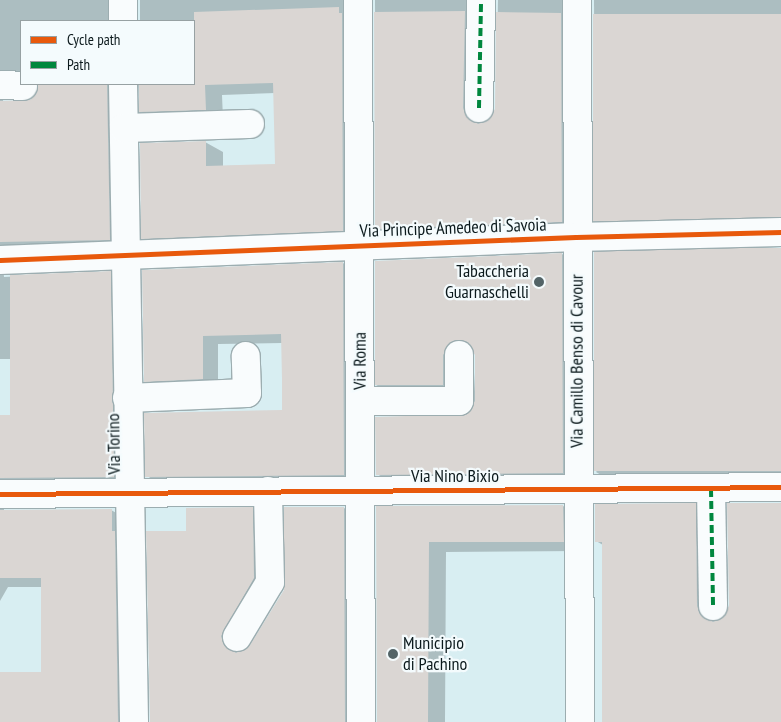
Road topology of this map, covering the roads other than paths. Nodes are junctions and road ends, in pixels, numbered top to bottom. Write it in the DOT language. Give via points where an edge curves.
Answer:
graph roads {
  1 [pos="123,0"];
  2 [pos="358,0"];
  3 [pos="481,0"];
  4 [pos="577,0"];
  5 [pos="123,20"];
  6 [pos="123,85"];
  7 [pos="479,108"];
  8 [pos="250,124"];
  9 [pos="124,128"];
  10 [pos="781,232"];
  11 [pos="576,237"];
  12 [pos="359,245"];
  13 [pos="126,255"];
  14 [pos="0,260"];
  15 [pos="246,356"];
  16 [pos="460,356"];
  17 [pos="127,398"];
  18 [pos="360,401"];
  19 [pos="781,486"];
  20 [pos="577,489"];
  21 [pos="712,489"];
  22 [pos="360,490"];
  23 [pos="268,491"];
  24 [pos="129,492"];
  25 [pos="0,494"];
  26 [pos="713,606"];
  27 [pos="237,637"];
  28 [pos="134,722"];
  29 [pos="361,722"];
  30 [pos="580,722"];
  1 -- 5 [label="street"];
  2 -- 12 [label="street, Via Roma"];
  3 -- 7 [label="street"];
  4 -- 11 [label="street, Via Camillo Benso di Cavour"];
  6 -- 9 [label="street, Via Torino"];
  8 -- 9 [label="street"];
  9 -- 13 [label="street, Via Torino"];
  10 -- 11 [label="street, Via Principe Amedeo di Savoia"];
  11 -- 12 [label="street, Via Principe Amedeo di Savoia"];
  11 -- 20 [label="street, Via Camillo Benso di Cavour"];
  12 -- 13 [label="street, Via Principe Amedeo di Savoia"];
  12 -- 18 [label="street, Via Roma"];
  13 -- 14 [label="street, Via Principe Amedeo di Savoia"];
  13 -- 17 [label="street, Via Torino"];
  15 -- 17 [label="street" via="248,393"];
  16 -- 18 [label="street" via="459,401"];
  17 -- 24 [label="street, Via Torino"];
  18 -- 22 [label="street, Via Roma"];
  19 -- 21 [label="street, Via Nino Bixio"];
  20 -- 21 [label="street, Via Nino Bixio"];
  20 -- 22 [label="street, Via Nino Bixio"];
  20 -- 30 [label="street, Via Camillo Benso di Cavour"];
  21 -- 26 [label="street"];
  22 -- 23 [label="street, Via Nino Bixio"];
  22 -- 29 [label="street, Via Roma"];
  23 -- 24 [label="street, Via Nino Bixio"];
  23 -- 27 [label="street" via="270,582"];
  24 -- 25 [label="street, Via Nino Bixio"];
  24 -- 28 [label="street, Via Torino"];
}
